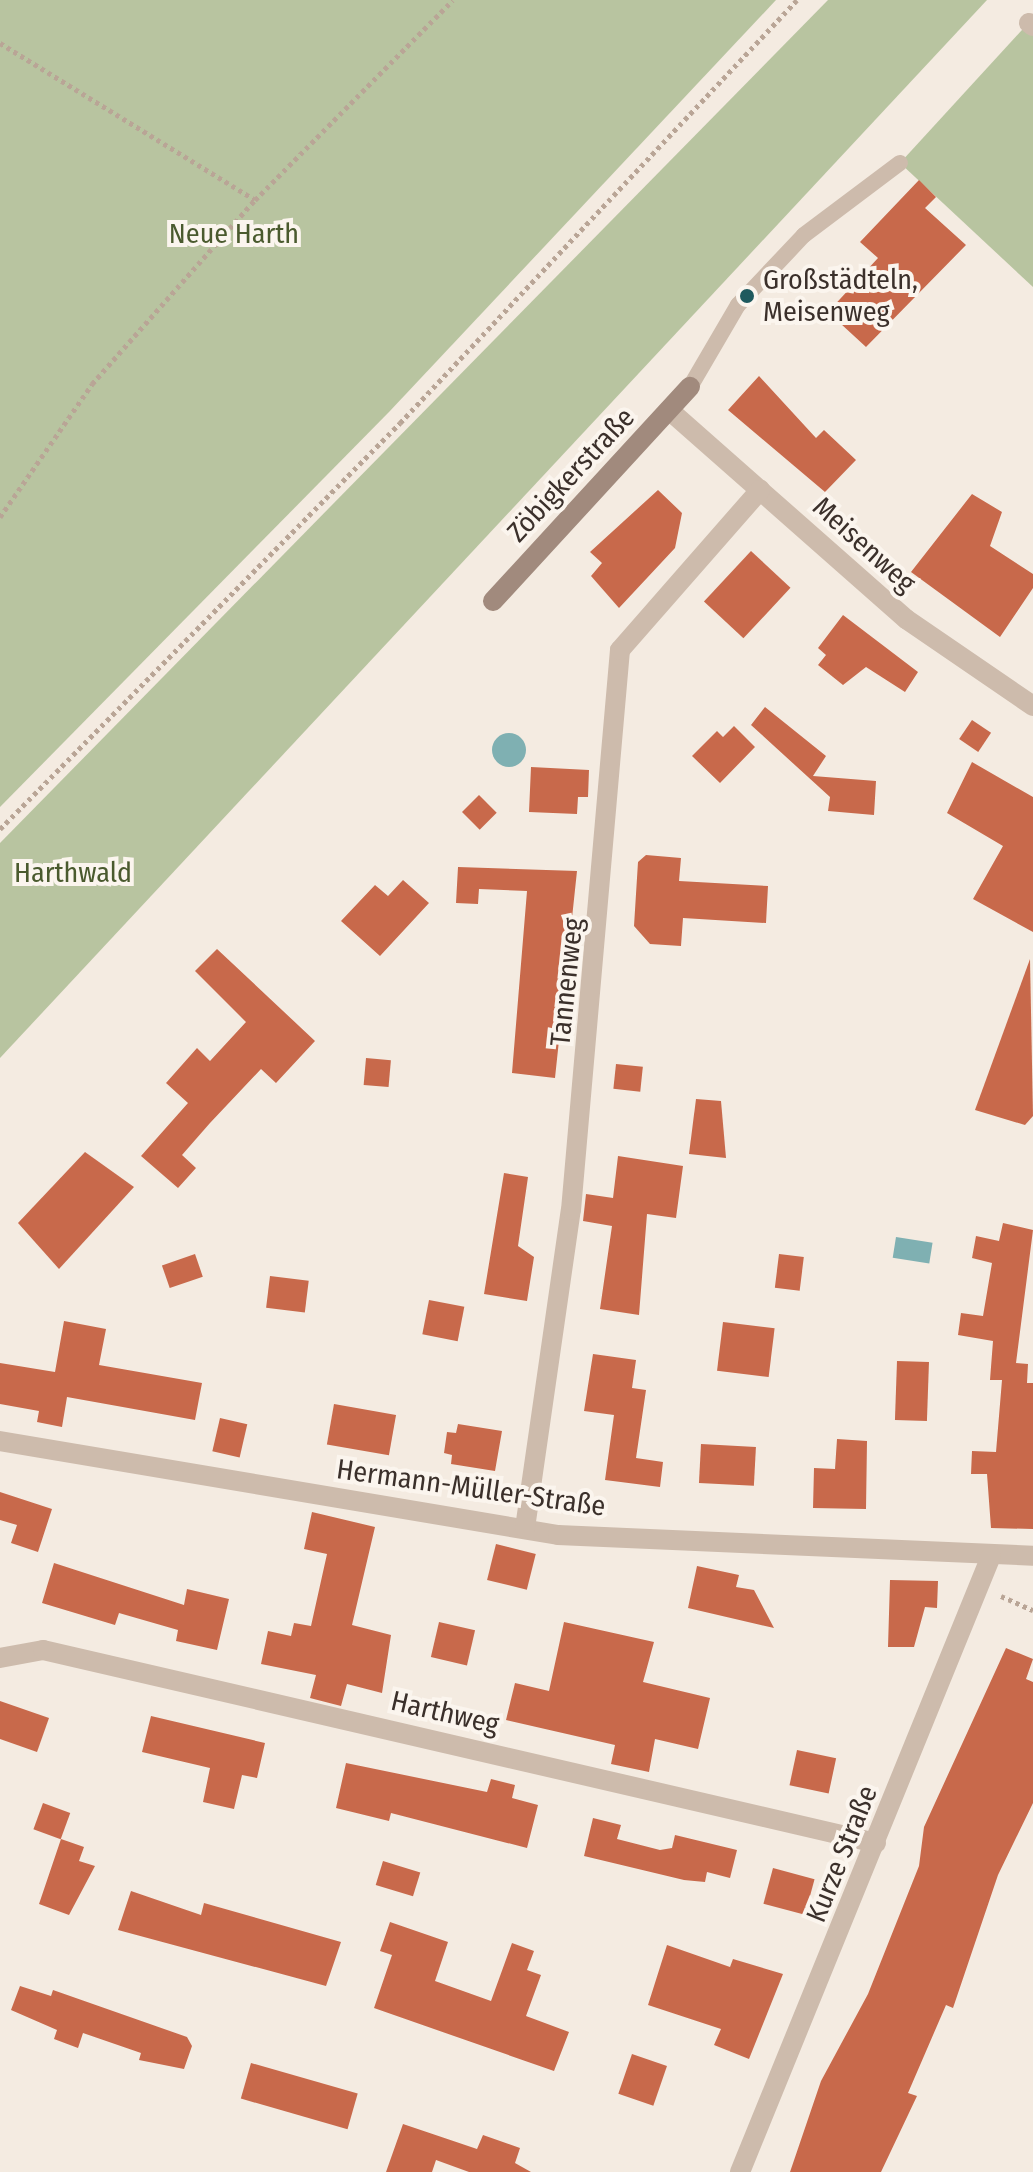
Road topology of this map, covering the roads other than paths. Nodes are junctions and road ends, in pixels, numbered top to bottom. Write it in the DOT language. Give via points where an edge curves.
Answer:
graph roads {
  1 [pos="900,163"];
  2 [pos="690,387"];
  3 [pos="669,410"];
  4 [pos="760,490"];
  5 [pos="493,601"];
  6 [pos="1033,706"];
  7 [pos="0,1441"];
  8 [pos="525,1528"];
  9 [pos="991,1556"];
  10 [pos="1033,1556"];
  11 [pos="0,1658"];
  12 [pos="876,1843"];
  13 [pos="740,2172"];
  1 -- 2 [label="lane" via="804,235 738,305"];
  2 -- 3 [label="main road, Zöbigkerstraße"];
  3 -- 4 [label="street, Meisenweg"];
  3 -- 5 [label="main road, Zöbigkerstraße"];
  4 -- 6 [label="street, Meisenweg" via="906,619"];
  4 -- 8 [label="street, Tannenweg" via="620,650 571,1210"];
  7 -- 8 [label="street, Hermann-Müller-Straße"];
  8 -- 9 [label="street, Hermann-Müller-Straße"];
  9 -- 10 [label="street, Hermann-Müller-Straße"];
  9 -- 12 [label="street, Kurze Straße"];
  11 -- 12 [label="street, Harthweg" via="43,1650"];
  12 -- 13 [label="street, Kurze Straße"];
}
